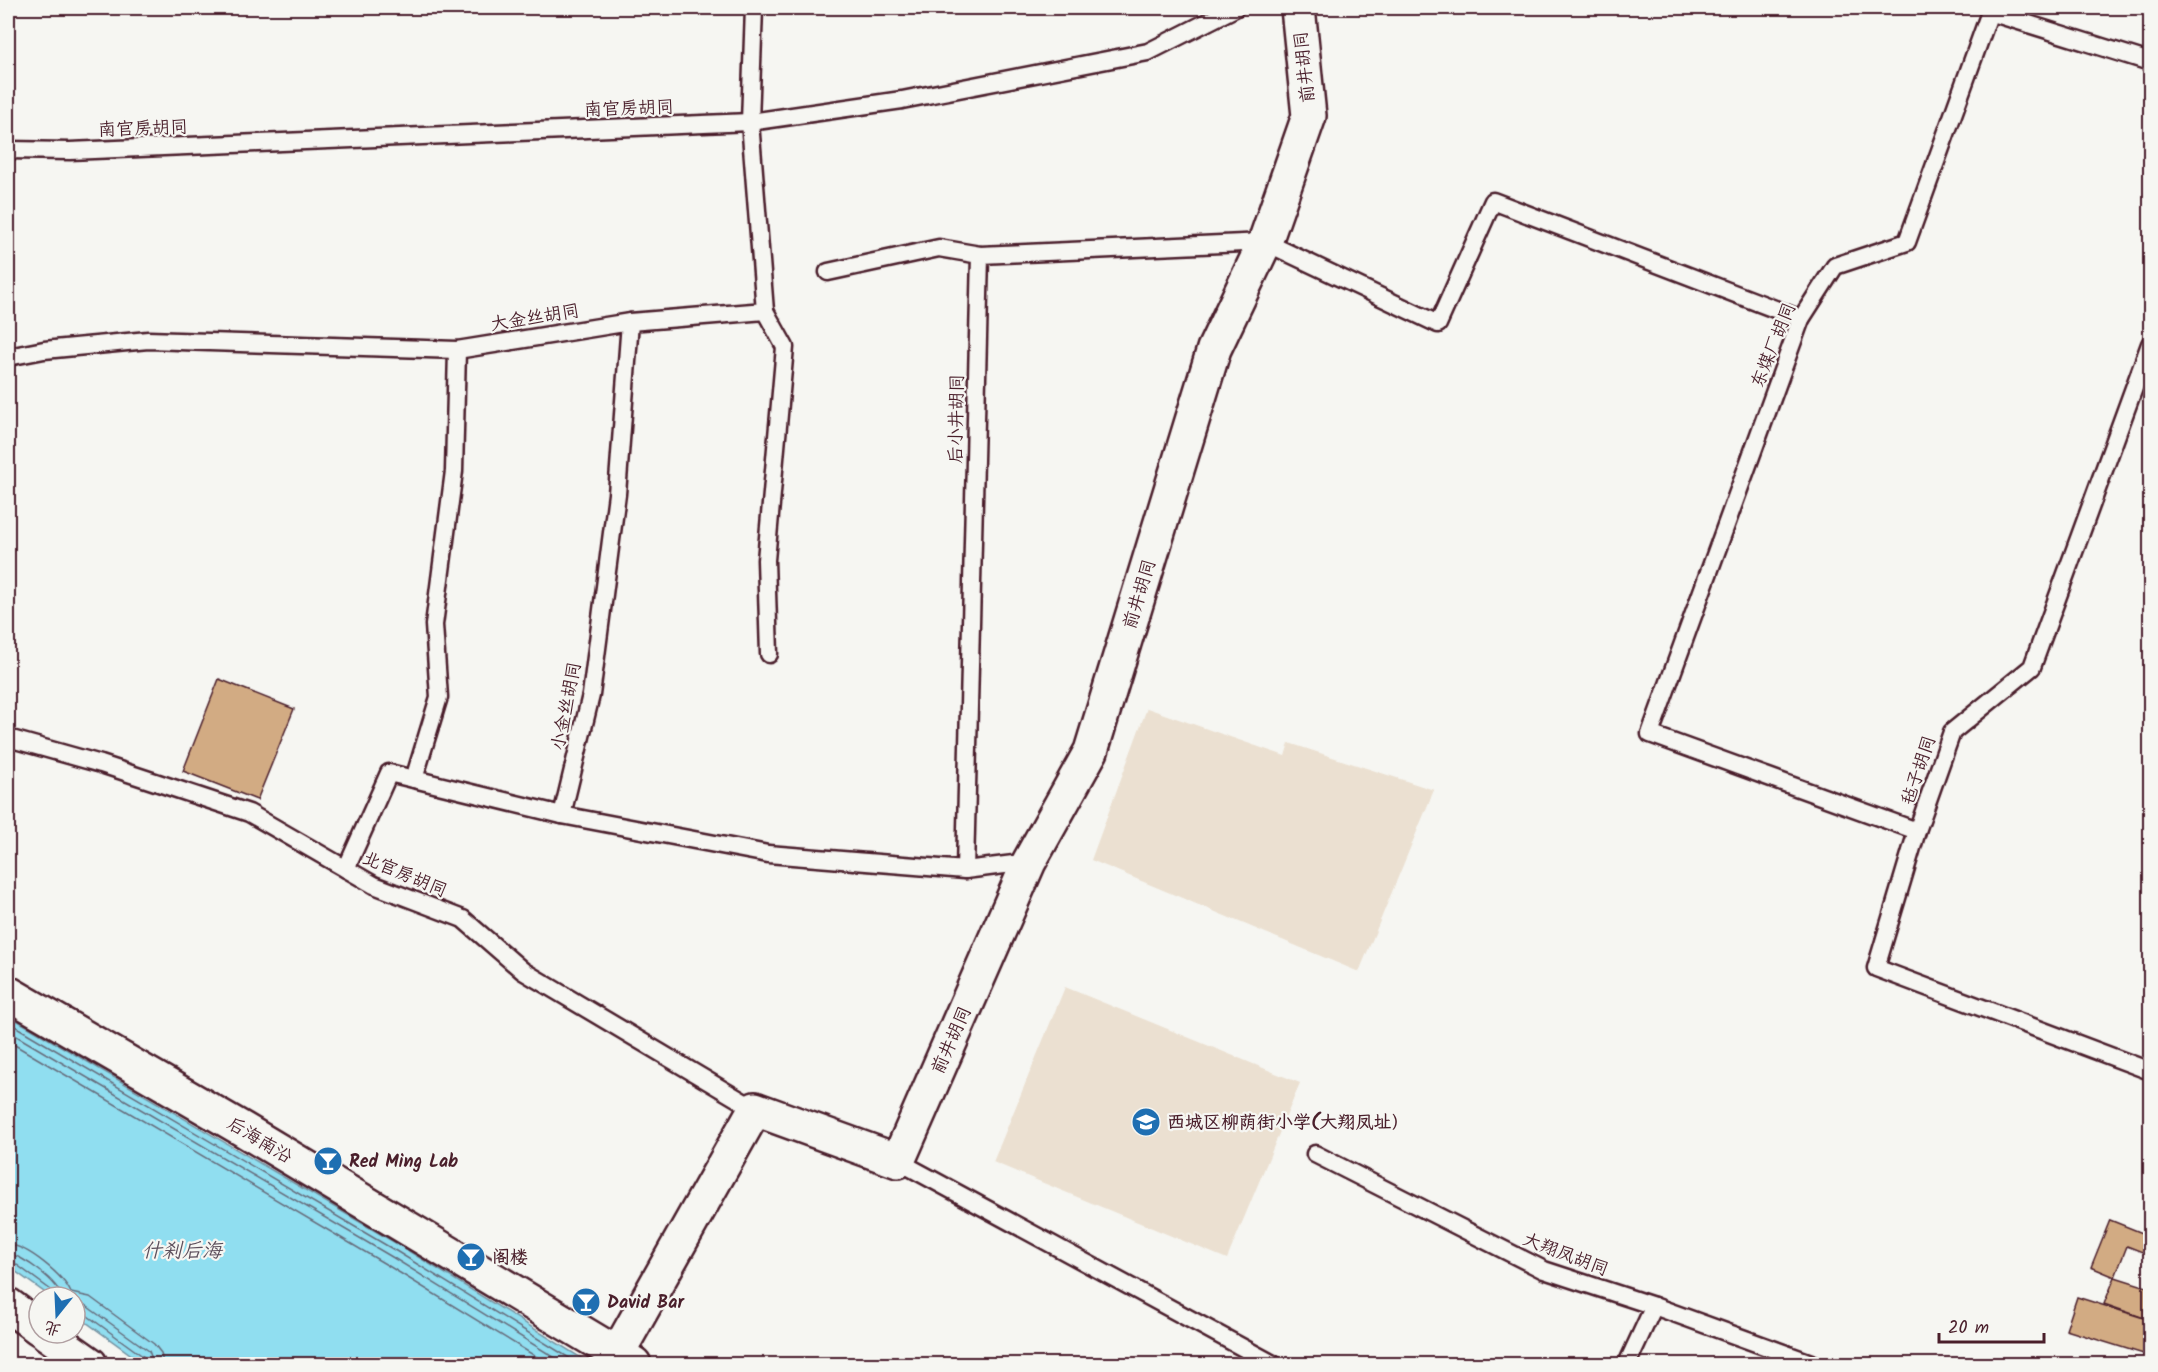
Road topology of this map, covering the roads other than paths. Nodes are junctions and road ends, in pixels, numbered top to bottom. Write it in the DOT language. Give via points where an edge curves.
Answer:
graph roads {
  1 [pos="754,8"];
  2 [pos="1235,8"];
  3 [pos="1298,8"];
  4 [pos="2151,62"];
  5 [pos="750,122"];
  6 [pos="8,150"];
  7 [pos="1265,242"];
  8 [pos="980,255"];
  9 [pos="828,272"];
  10 [pos="765,311"];
  11 [pos="1801,319"];
  12 [pos="630,322"];
  13 [pos="2151,344"];
  14 [pos="457,350"];
  15 [pos="8,357"];
  16 [pos="769,654"];
  17 [pos="8,738"];
  18 [pos="414,779"];
  19 [pos="562,815"];
  20 [pos="1917,831"];
  21 [pos="1029,862"];
  22 [pos="346,869"];
  23 [pos="965,870"];
  24 [pos="8,993"];
  25 [pos="2151,1071"];
  26 [pos="756,1109"];
  27 [pos="1315,1154"];
  28 [pos="898,1161"];
  29 [pos="8,1305"];
  30 [pos="1654,1306"];
  31 [pos="27,1319"];
  32 [pos="62,1345"];
  33 [pos="626,1359"];
  34 [pos="90,1365"];
  35 [pos="1273,1365"];
  36 [pos="1627,1365"];
  37 [pos="1814,1365"];
  1 -- 5 [label="lane"];
  2 -- 5 [label="lane, 南官房胡同" via="1148,52 902,100"];
  3 -- 7 [label="street, 前井胡同" via="1310,116"];
  4 -- 11 [label="lane, 东煤厂胡同" via="1990,12 1907,242 1835,266"];
  5 -- 6 [label="lane, 南官房胡同" via="70,151"];
  5 -- 10 [label="lane"];
  7 -- 8 [label="lane"];
  7 -- 11 [label="lane" via="1438,324 1493,201"];
  7 -- 21 [label="street, 前井胡同" via="1214,349 1091,751"];
  8 -- 9 [label="lane" via="939,248"];
  8 -- 23 [label="lane, 后小井胡同"];
  10 -- 12 [label="lane, 大金丝胡同"];
  10 -- 16 [label="lane" via="785,347 766,560"];
  11 -- 20 [label="lane, 东煤厂胡同" via="1650,734"];
  12 -- 14 [label="lane, 大金丝胡同"];
  12 -- 19 [label="lane, 小金丝胡同" via="617,494 591,695"];
  13 -- 20 [label="lane, 毡子胡同" via="2032,667 1952,732"];
  14 -- 15 [label="lane, 大金丝胡同" via="148,340"];
  14 -- 18 [label="lane" via="454,471 434,625 439,697"];
  17 -- 22 [label="lane, 北官房胡同" via="249,813"];
  18 -- 19 [label="lane"];
  18 -- 22 [label="lane" via="389,773"];
  19 -- 23 [label="lane" via="768,854"];
  20 -- 25 [label="lane, 毡子胡同" via="1876,968"];
  21 -- 23 [label="lane"];
  21 -- 28 [label="street, 前井胡同"];
  22 -- 26 [label="lane, 北官房胡同" via="374,885 463,919 523,971"];
  24 -- 33 [label="street, 后海南沿"];
  26 -- 28 [label="street"];
  26 -- 33 [label="street"];
  27 -- 30 [label="lane, 大翔凤胡同" via="1545,1270"];
  28 -- 35 [label="lane"];
  29 -- 31 [label="street"];
  30 -- 36 [label="lane"];
  30 -- 37 [label="lane, 大翔凤胡同"];
  32 -- 34 [label="street"];
}
